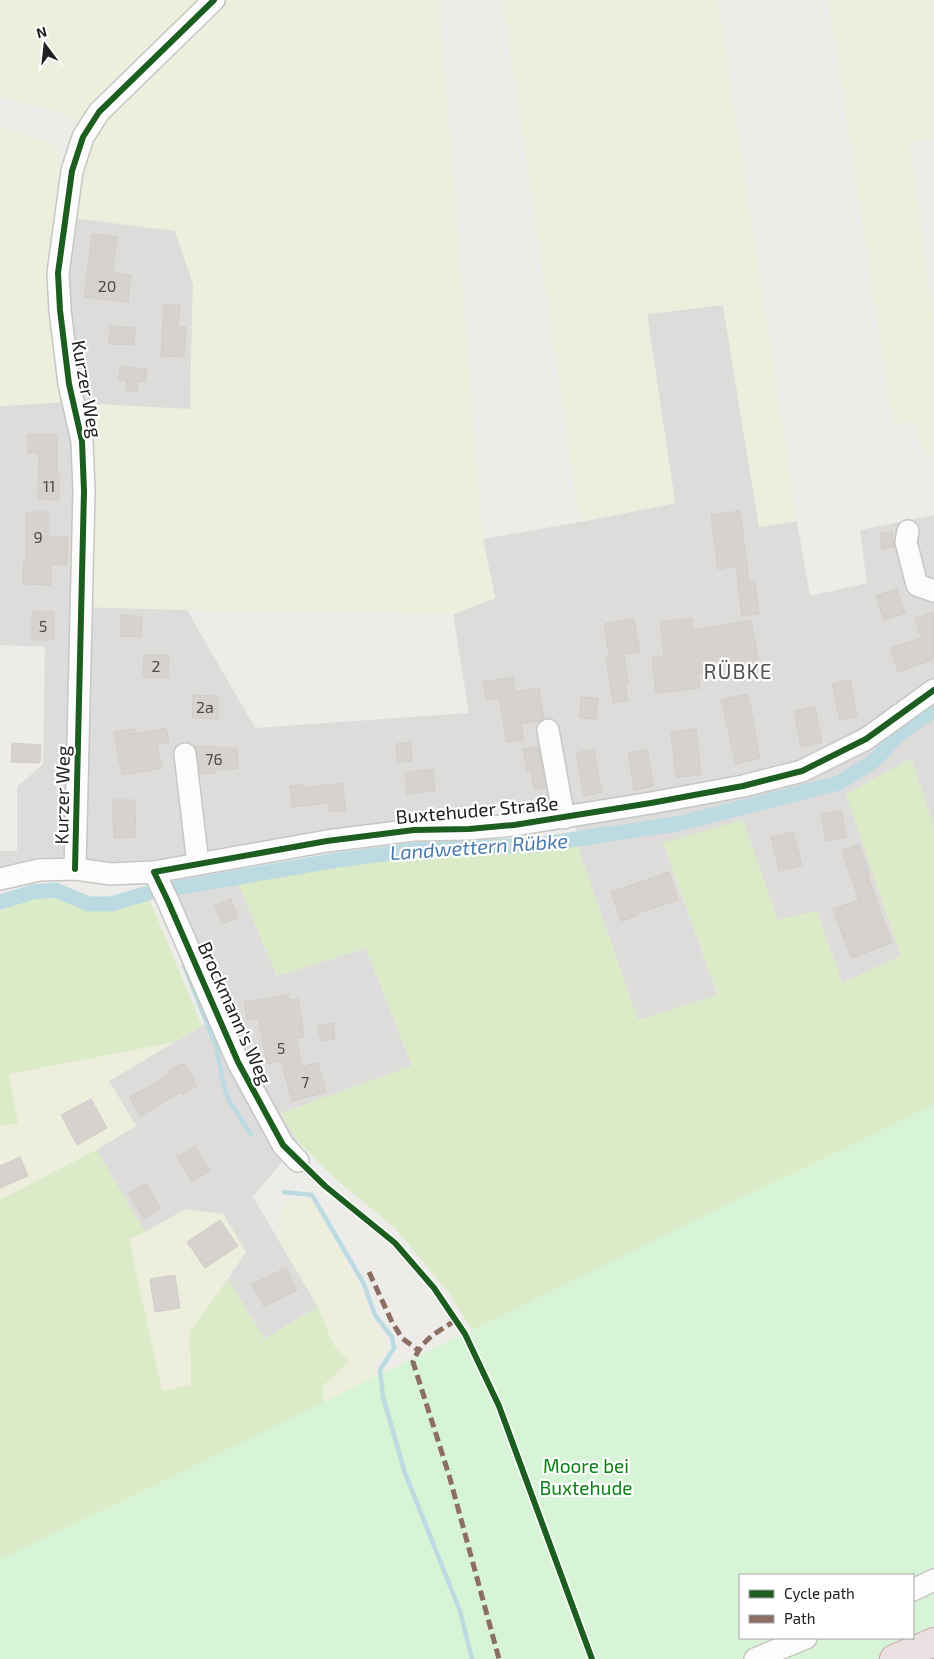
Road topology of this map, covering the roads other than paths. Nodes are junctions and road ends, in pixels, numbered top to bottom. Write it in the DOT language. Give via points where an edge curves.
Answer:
graph roads {
  1 [pos="214,0"];
  2 [pos="908,531"];
  3 [pos="934,591"];
  4 [pos="934,690"];
  5 [pos="548,730"];
  6 [pos="185,754"];
  7 [pos="564,818"];
  8 [pos="198,864"];
  9 [pos="75,869"];
  10 [pos="0,880"];
  11 [pos="160,884"];
  12 [pos="298,1161"];
  13 [pos="934,1580"];
  14 [pos="914,1590"];
  15 [pos="804,1639"];
  16 [pos="934,1642"];
  17 [pos="755,1659"];
  18 [pos="894,1659"];
  1 -- 9 [label="street, Kurzer Weg" via="99,112 83,137 72,171 58,274 69,384 82,441 84,491"];
  2 -- 3 [label="street" via="906,542 917,585"];
  4 -- 7 [label="street, Buxtehuder Straße" via="866,739 802,771 743,786"];
  5 -- 7 [label="street"];
  6 -- 8 [label="street"];
  7 -- 8 [label="street, Buxtehuder Straße" via="469,830 414,830 327,841"];
  8 -- 11 [label="street, Buxtehuder Straße"];
  9 -- 10 [label="street, Buxtehuder Straße" via="39,870"];
  9 -- 11 [label="street, Buxtehuder Straße"];
  11 -- 12 [label="street, Brockmann's Weg" via="242,1070 283,1145"];
  13 -- 14 [label="street"];
  15 -- 17 [label="street"];
  16 -- 18 [label="highway"];
}
